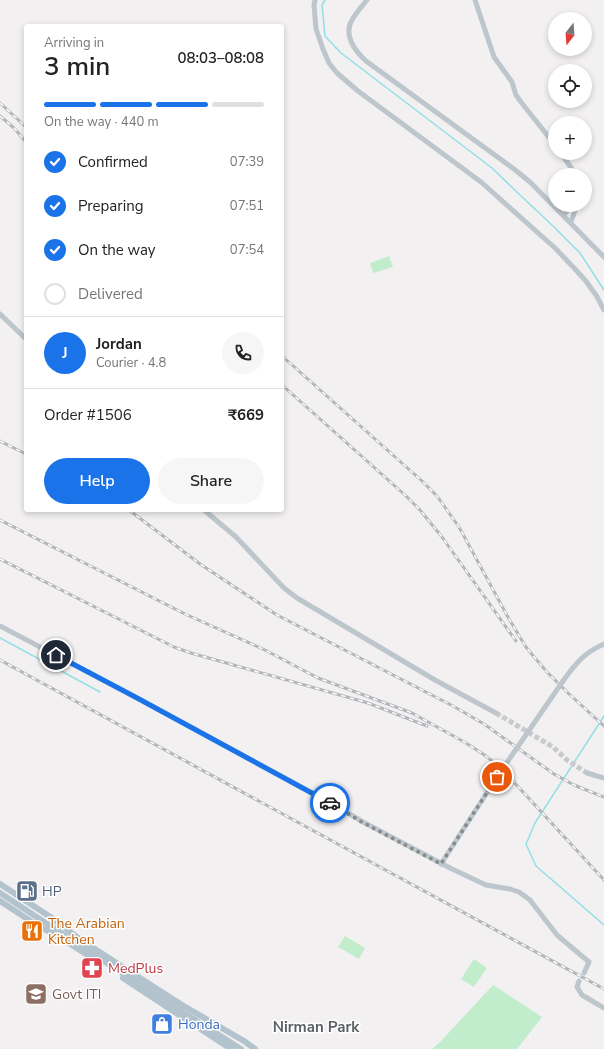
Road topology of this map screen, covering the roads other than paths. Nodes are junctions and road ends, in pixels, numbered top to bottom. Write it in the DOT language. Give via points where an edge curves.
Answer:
graph roads {
  1 [pos="315,0"];
  2 [pos="367,0"];
  3 [pos="476,0"];
  4 [pos="548,136"];
  5 [pos="566,212"];
  6 [pos="575,212"];
  7 [pos="564,215"];
  8 [pos="571,222"];
  9 [pos="604,257"];
  10 [pos="604,310"];
  11 [pos="0,314"];
  12 [pos="24,337"];
  13 [pos="206,512"];
  14 [pos="0,626"];
  15 [pos="604,644"];
  16 [pos="496,713"];
  17 [pos="587,772"];
  18 [pos="604,778"];
  19 [pos="441,864"];
  20 [pos="0,884"];
  21 [pos="0,893"];
  22 [pos="0,901"];
  23 [pos="584,973"];
  24 [pos="579,981"];
  25 [pos="604,1008"];
  26 [pos="231,1049"];
  27 [pos="242,1049"];
  28 [pos="255,1049"];
  1 -- 10 [label="street" via="316,28 323,49 337,73 481,182 555,248 585,280"];
  2 -- 7 [label="street" via="349,27 351,41 358,53 520,173"];
  3 -- 4 [label="street" via="494,57 512,82 516,95"];
  5 -- 7 [label="street"];
  6 -- 8 [label="street"];
  7 -- 8 [label="street"];
  8 -- 9 [label="street"];
  11 -- 12 [label="street"];
  13 -- 16 [label="street" via="236,537 284,588 297,598"];
  14 -- 19 [label="street"];
  15 -- 19 [label="street, bridge" via="590,651 576,663 497,777"];
  17 -- 18 [label="street"];
  19 -- 23 [label="street" via="486,885 519,892 530,900 557,935 589,962"];
  20 -- 28 [label="main road" via="114,962"];
  21 -- 27 [label="main road"];
  22 -- 26 [label="main road"];
  24 -- 25 [label="street" via="577,987 582,995"];
}
